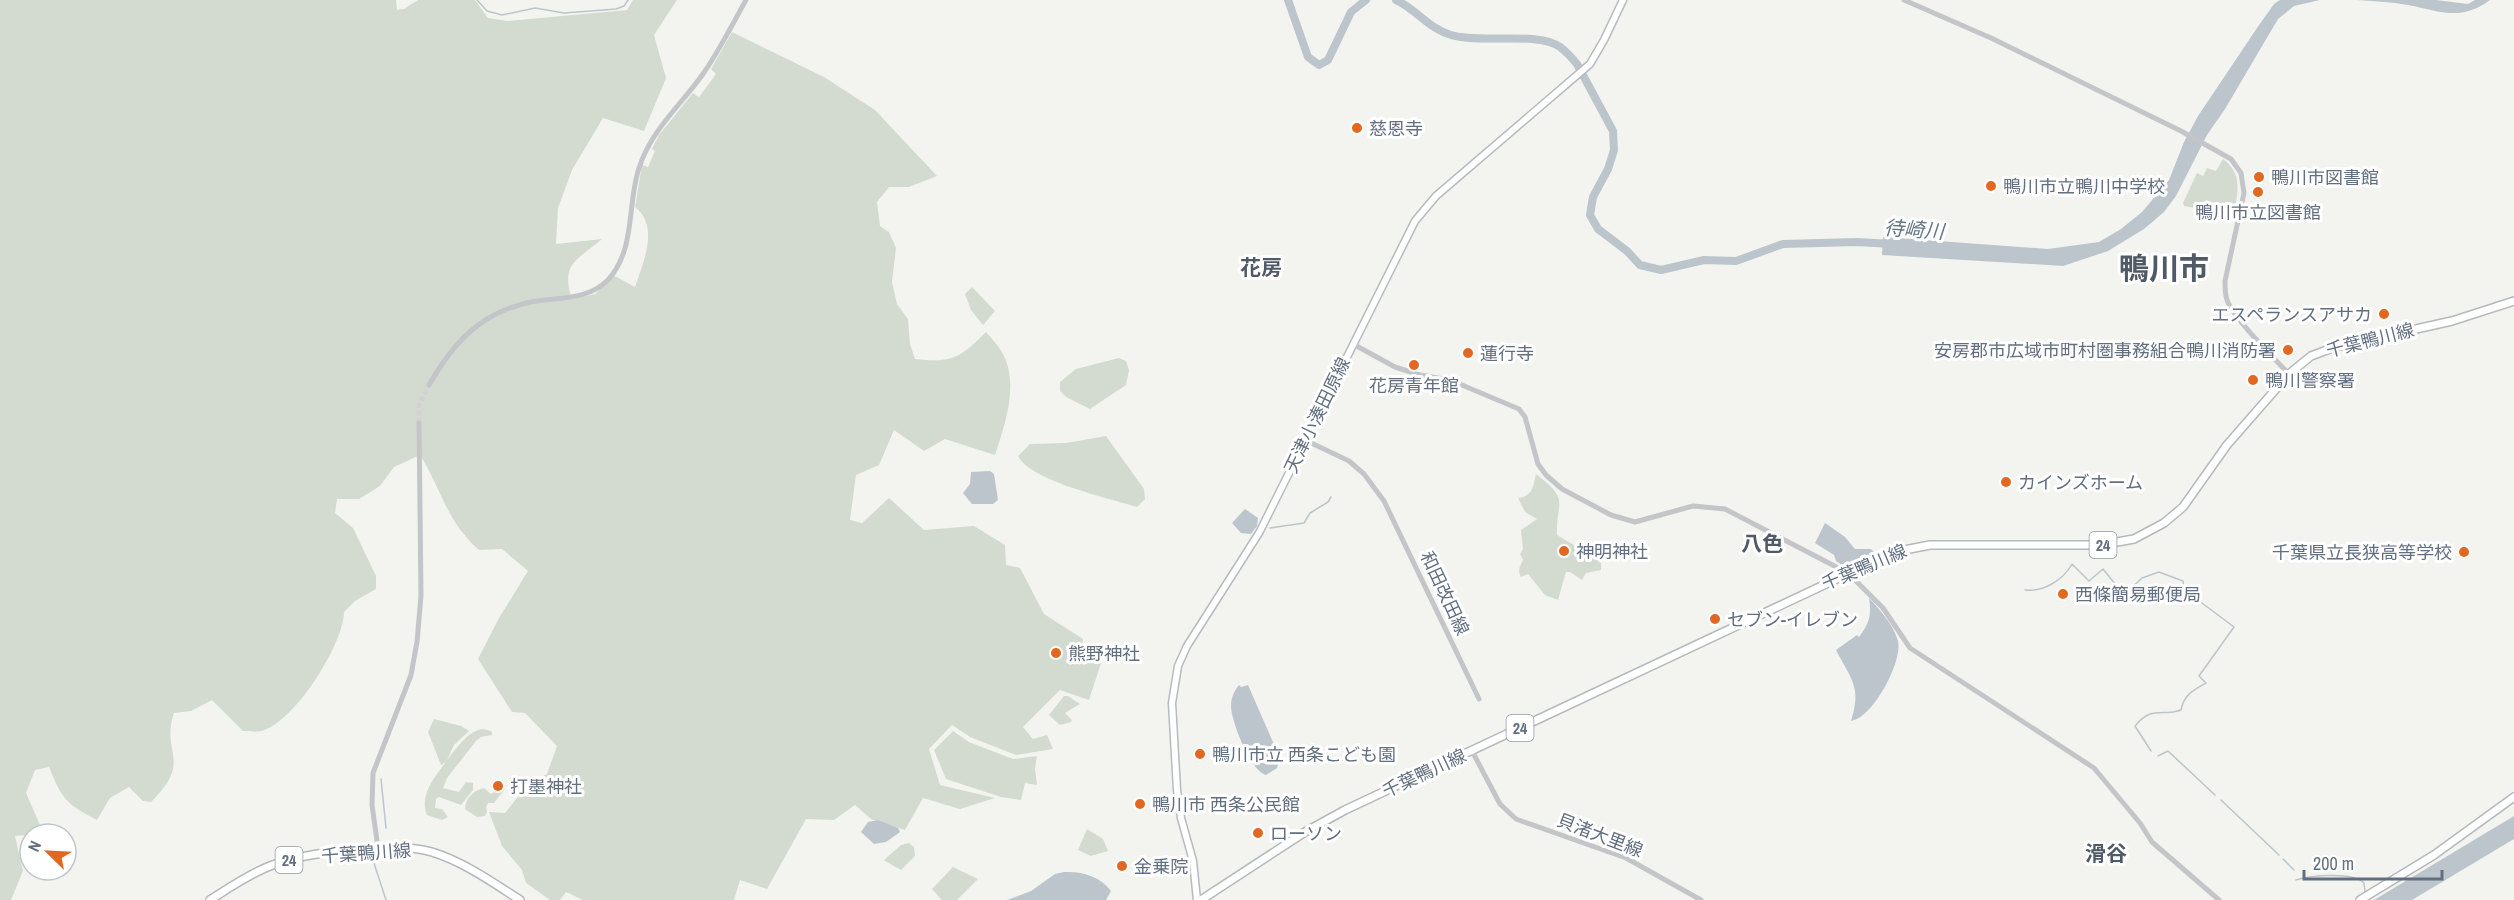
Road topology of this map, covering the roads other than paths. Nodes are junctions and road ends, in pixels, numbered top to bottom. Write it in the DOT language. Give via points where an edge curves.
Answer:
graph roads {
  1 [pos="746,0"];
  2 [pos="1623,0"];
  3 [pos="1904,0"];
  4 [pos="2514,301"];
  5 [pos="1353,344"];
  6 [pos="2289,374"];
  7 [pos="429,385"];
  8 [pos="419,423"];
  9 [pos="1305,440"];
  10 [pos="1848,573"];
  11 [pos="1479,699"];
  12 [pos="1472,751"];
  13 [pos="2514,797"];
  14 [pos="378,848"];
  15 [pos="210,900"];
  16 [pos="520,900"];
  17 [pos="1199,900"];
  18 [pos="1701,900"];
  19 [pos="2219,900"];
  20 [pos="2360,900"];
  1 -- 7 [label="street" via="701,77 660,126 646,151 634,185 626,249 607,280 579,296 532,302 492,316 467,333 446,356"];
  2 -- 5 [label="main road, 天津小湊田原線" via="1597,54 1586,67 1436,196 1418,216"];
  3 -- 6 [label="street" via="2181,131 2238,166 2244,185 2225,285 2227,300"];
  4 -- 6 [label="main road, 千葉鴨川線 / 24" via="2452,321 2325,350 2306,359"];
  5 -- 9 [label="main road, 天津小湊田原線"];
  5 -- 10 [label="street" via="1395,367 1442,378 1519,409 1525,417 1538,464 1546,475 1562,489 1626,521 1693,506 1725,509"];
  6 -- 10 [label="main road, 千葉鴨川線 / 24" via="2221,452 2183,507 2146,534 2100,545 1918,546 1894,552"];
  8 -- 14 [label="street" via="421,596 417,642 411,675 373,773 372,805"];
  9 -- 11 [label="street, 和田改田線" via="1349,461 1384,501"];
  9 -- 17 [label="main road, 天津小湊田原線" via="1252,545 1184,651 1175,677 1173,723 1178,797"];
  10 -- 12 [label="main road, 千葉鴨川線 / 24"];
  10 -- 19 [label="street" via="1883,608 1910,648 2094,768 2152,842"];
  12 -- 17 [label="main road, 千葉鴨川線 / 24" via="1319,824"];
  12 -- 18 [label="street, 貝渚大里線" via="1500,804 1516,819 1626,858"];
  13 -- 20 [label="main road" via="2434,855"];
  14 -- 15 [label="main road, 千葉鴨川線 / 24" via="279,863"];
  14 -- 16 [label="main road, 千葉鴨川線 / 24" via="416,849 438,855"];
}
